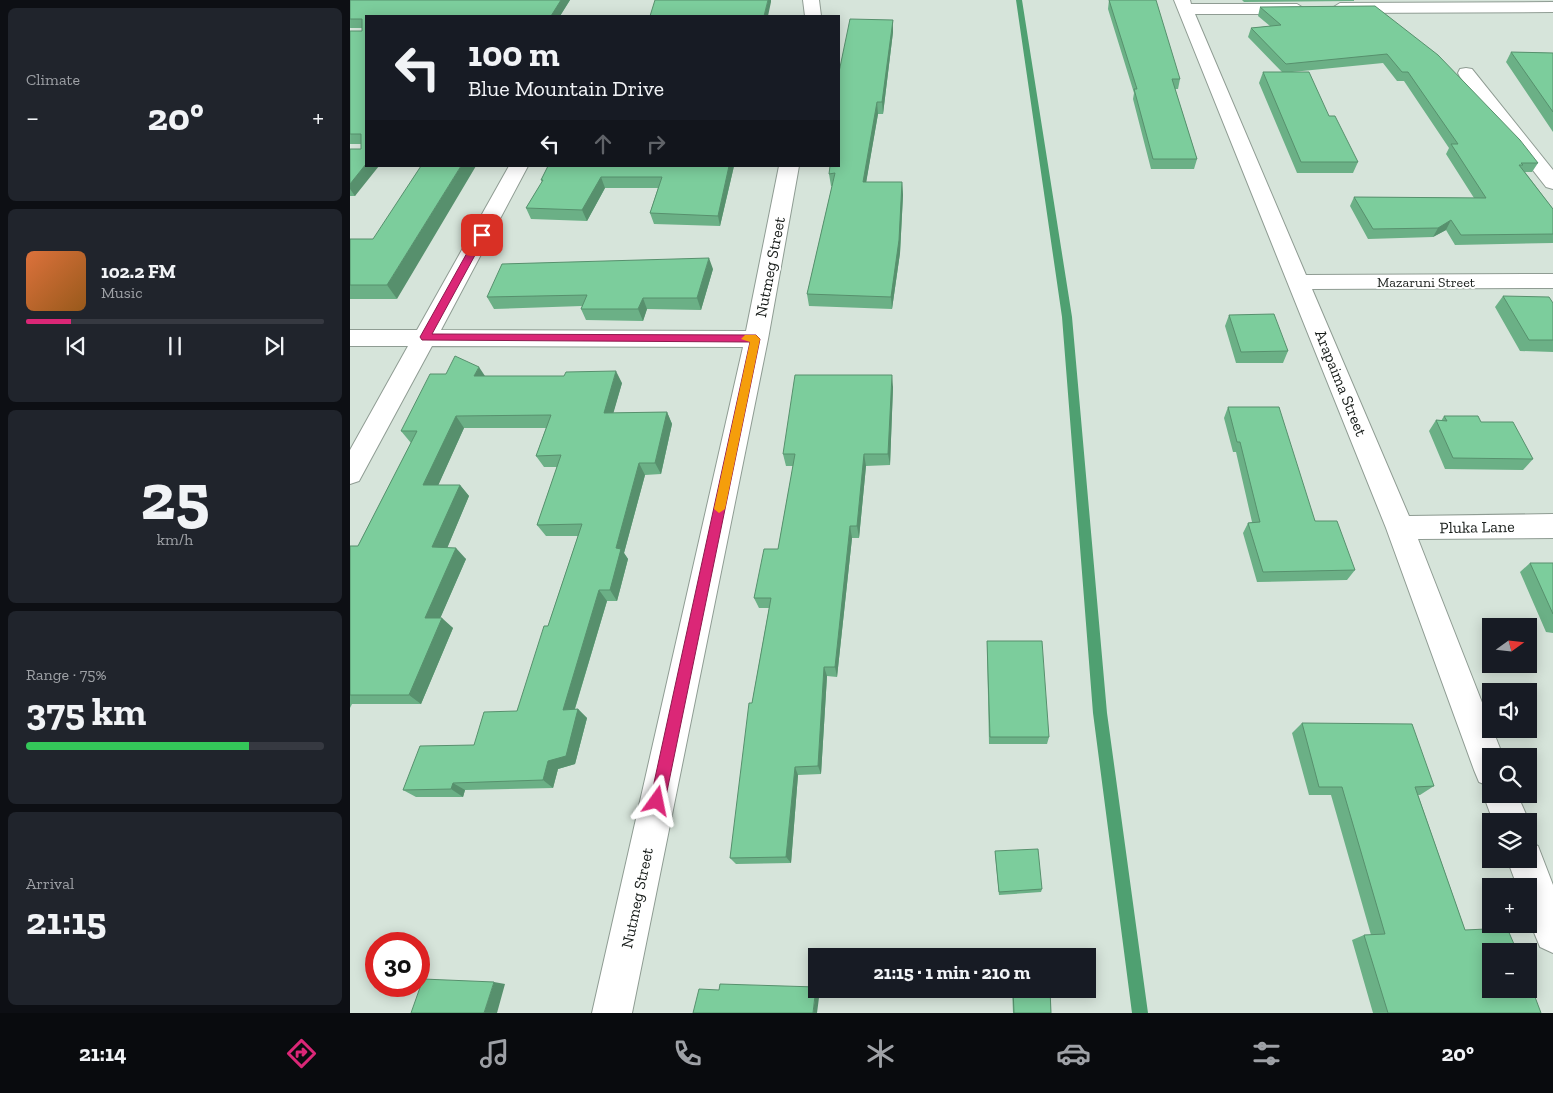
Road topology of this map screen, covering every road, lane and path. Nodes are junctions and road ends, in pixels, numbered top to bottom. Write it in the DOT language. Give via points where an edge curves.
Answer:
graph roads {
  1 [pos="811,0"];
  2 [pos="1184,5"];
  3 [pos="1553,7"];
  4 [pos="813,15"];
  5 [pos="1466,73"];
  6 [pos="518,167"];
  7 [pos="789,167"];
  8 [pos="1553,183"];
  9 [pos="1553,281"];
  10 [pos="1300,282"];
  11 [pos="425,337"];
  12 [pos="350,338"];
  13 [pos="756,339"];
  14 [pos="350,474"];
  15 [pos="1553,526"];
  16 [pos="1400,528"];
  17 [pos="1483,748"];
  18 [pos="1529,868"];
  19 [pos="1551,924"];
  20 [pos="612,1013"];
  1 -- 4 [label="street"];
  2 -- 3 [label="street"];
  2 -- 10 [label="street, Arapaima Street"];
  5 -- 8 [label="street"];
  6 -- 11 [label="street"];
  7 -- 13 [label="street, Nutmeg Street"];
  9 -- 10 [label="street, Mazaruni Street"];
  10 -- 16 [label="street, Arapaima Street"];
  11 -- 12 [label="street"];
  11 -- 13 [label="street"];
  11 -- 14 [label="street"];
  13 -- 20 [label="street, Nutmeg Street"];
  15 -- 16 [label="street, Pluka Lane"];
  16 -- 17 [label="street, Arapaima Street"];
  18 -- 19 [label="street"];
}
